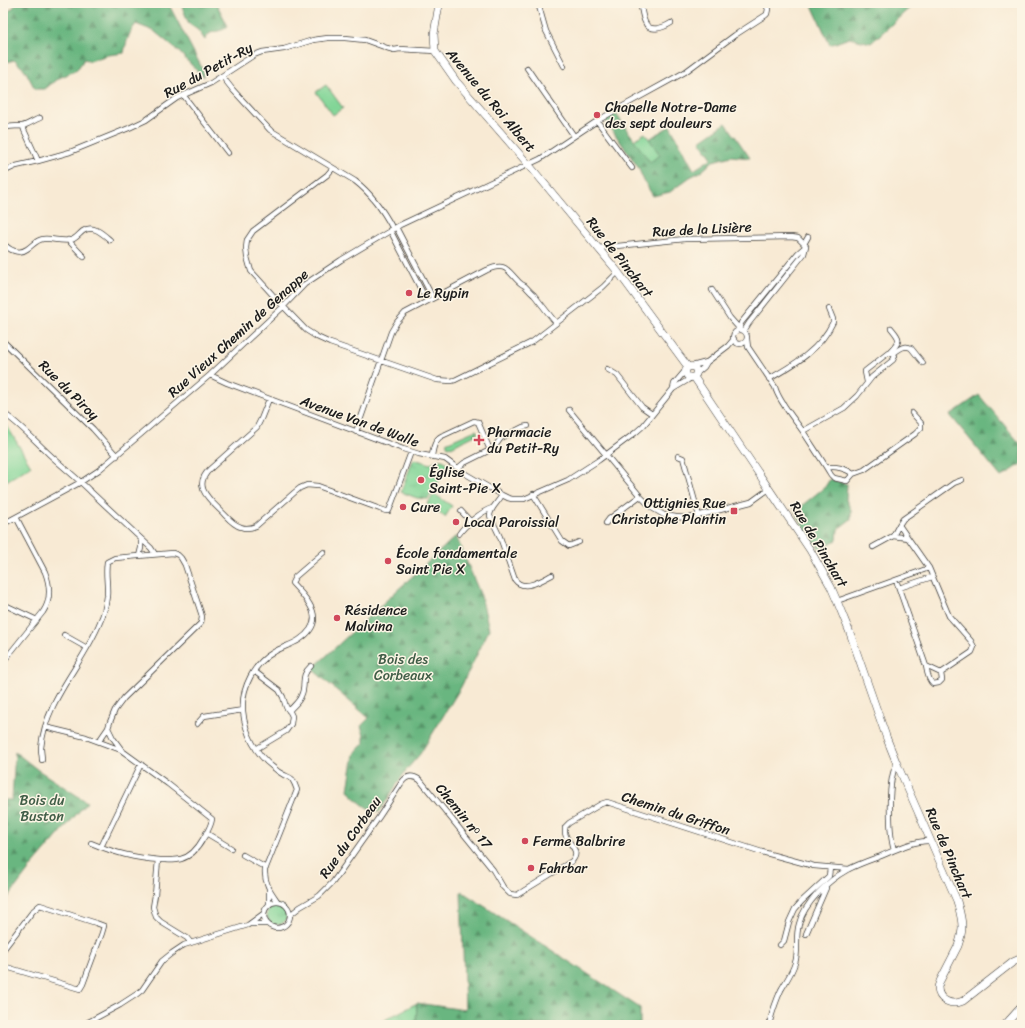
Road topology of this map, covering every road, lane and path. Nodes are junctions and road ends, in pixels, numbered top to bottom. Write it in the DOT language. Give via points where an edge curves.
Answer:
graph roads {
  1 [pos="440,3"];
  2 [pos="538,3"];
  3 [pos="640,3"];
  4 [pos="765,3"];
  5 [pos="670,23"];
  6 [pos="435,51"];
  7 [pos="564,66"];
  8 [pos="527,68"];
  9 [pos="222,76"];
  10 [pos="184,96"];
  11 [pos="40,118"];
  12 [pos="597,121"];
  13 [pos="23,126"];
  14 [pos="3,129"];
  15 [pos="574,136"];
  16 [pos="228,153"];
  17 [pos="38,161"];
  18 [pos="529,165"];
  19 [pos="333,168"];
  20 [pos="632,168"];
  21 [pos="3,172"];
  22 [pos="393,229"];
  23 [pos="808,237"];
  24 [pos="68,240"];
  25 [pos="110,240"];
  26 [pos="3,243"];
  27 [pos="805,245"];
  28 [pos="598,248"];
  29 [pos="84,257"];
  30 [pos="414,262"];
  31 [pos="408,265"];
  32 [pos="618,272"];
  33 [pos="712,290"];
  34 [pos="433,298"];
  35 [pos="427,301"];
  36 [pos="284,306"];
  37 [pos="830,309"];
  38 [pos="733,322"];
  39 [pos="556,323"];
  40 [pos="741,324"];
  41 [pos="891,328"];
  42 [pos="739,331"];
  43 [pos="747,339"];
  44 [pos="3,341"];
  45 [pos="738,341"];
  46 [pos="748,347"];
  47 [pos="891,353"];
  48 [pos="382,361"];
  49 [pos="707,362"];
  50 [pos="923,363"];
  51 [pos="688,368"];
  52 [pos="607,370"];
  53 [pos="210,375"];
  54 [pos="694,376"];
  55 [pos="769,379"];
  56 [pos="867,382"];
  57 [pos="673,389"];
  58 [pos="269,399"];
  59 [pos="569,410"];
  60 [pos="3,413"];
  61 [pos="912,413"];
  62 [pos="652,414"];
  63 [pos="528,426"];
  64 [pos="803,431"];
  65 [pos="356,432"];
  66 [pos="490,450"];
  67 [pos="411,452"];
  68 [pos="606,454"];
  69 [pos="117,456"];
  70 [pos="432,456"];
  71 [pos="678,456"];
  72 [pos="458,468"];
  73 [pos="827,468"];
  74 [pos="853,474"];
  75 [pos="962,480"];
  76 [pos="81,482"];
  77 [pos="769,489"];
  78 [pos="533,494"];
  79 [pos="502,496"];
  80 [pos="640,496"];
  81 [pos="492,508"];
  82 [pos="460,511"];
  83 [pos="699,516"];
  84 [pos="16,517"];
  85 [pos="471,522"];
  86 [pos="3,524"];
  87 [pos="606,524"];
  88 [pos="899,525"];
  89 [pos="459,534"];
  90 [pos="893,536"];
  91 [pos="908,538"];
  92 [pos="141,539"];
  93 [pos="579,542"];
  94 [pos="873,547"];
  95 [pos="324,552"];
  96 [pos="155,554"];
  97 [pos="139,556"];
  98 [pos="929,568"];
  99 [pos="552,575"];
  100 [pos="932,577"];
  101 [pos="896,580"];
  102 [pos="899,588"];
  103 [pos="837,601"];
  104 [pos="3,604"];
  105 [pos="37,620"];
  106 [pos="64,635"];
  107 [pos="87,648"];
  108 [pos="3,662"];
  109 [pos="311,666"];
  110 [pos="926,666"];
  111 [pos="254,671"];
  112 [pos="941,673"];
  113 [pos="243,710"];
  114 [pos="289,711"];
  115 [pos="197,724"];
  116 [pos="45,727"];
  117 [pos="108,728"];
  118 [pos="99,741"];
  119 [pos="256,749"];
  120 [pos="121,750"];
  121 [pos="42,760"];
  122 [pos="141,764"];
  123 [pos="897,764"];
  124 [pos="413,776"];
  125 [pos="206,833"];
  126 [pos="930,841"];
  127 [pos="91,843"];
  128 [pos="101,847"];
  129 [pos="231,848"];
  130 [pos="894,850"];
  131 [pos="243,854"];
  132 [pos="158,860"];
  133 [pos="266,868"];
  134 [pos="830,868"];
  135 [pos="849,869"];
  136 [pos="495,873"];
  137 [pos="827,885"];
  138 [pos="269,888"];
  139 [pos="278,902"];
  140 [pos="269,905"];
  141 [pos="288,907"];
  142 [pos="300,907"];
  143 [pos="264,914"];
  144 [pos="290,915"];
  145 [pos="248,924"];
  146 [pos="267,924"];
  147 [pos="806,934"];
  148 [pos="191,943"];
  149 [pos="780,946"];
  150 [pos="3,950"];
  151 [pos="1022,958"];
  152 [pos="3,966"];
  153 [pos="1022,1006"];
  154 [pos="83,1025"];
  155 [pos="769,1025"];
  156 [pos="1005,1025"];
  1 -- 6 [label="main road, Avenue du Roi Albert" via="434,34"];
  2 -- 7 [label="street" via="546,31"];
  3 -- 5 [label="street" via="644,22 649,27 661,28"];
  4 -- 12 [label="street, Rue Vieux Chemin de Genappe" via="768,9 766,15 686,72"];
  6 -- 9 [label="street, Rue du Petit-Ry" via="394,50 365,40 328,38 262,52"];
  6 -- 18 [label="main road, Avenue du Roi Albert" via="456,81"];
  8 -- 15 [label="street"];
  9 -- 10 [label="street, Rue du Petit-Ry"];
  9 -- 19 [label="street" via="267,127"];
  10 -- 16 [label="street"];
  10 -- 17 [label="street, Rue du Petit-Ry" via="130,128 70,152"];
  11 -- 13 [label="street"];
  12 -- 15 [label="street, Rue Vieux Chemin de Genappe"];
  12 -- 20 [label="street"];
  13 -- 14 [label="street"];
  13 -- 17 [label="street"];
  15 -- 18 [label="street, Rue Vieux Chemin de Genappe"];
  17 -- 21 [label="street, Rue du Petit-Ry"];
  18 -- 22 [label="street, Rue Vieux Chemin de Genappe"];
  18 -- 28 [label="main road, Rue de Pinchart"];
  19 -- 22 [label="street" via="355,181 371,195"];
  19 -- 36 [label="street" via="253,231 247,240 246,257 251,271"];
  22 -- 30 [label="street"];
  22 -- 31 [label="street"];
  22 -- 36 [label="street, Rue Vieux Chemin de Genappe" via="305,284"];
  23 -- 27 [label="street"];
  24 -- 25 [label="street" via="89,229 99,231"];
  24 -- 26 [label="street" via="41,240 18,252"];
  24 -- 29 [label="street"];
  27 -- 28 [label="street, Rue de la Lisière" via="796,237 784,237 685,239"];
  27 -- 40 [label="street"];
  27 -- 42 [label="street" via="804,254 749,323"];
  28 -- 32 [label="main road, Rue de Pinchart"];
  30 -- 31 [label="street"];
  30 -- 34 [label="street"];
  31 -- 35 [label="street"];
  32 -- 39 [label="street"];
  32 -- 51 [label="main road, Rue de Pinchart"];
  33 -- 38 [label="street"];
  34 -- 35 [label="street"];
  34 -- 39 [label="street" via="487,270 501,266 510,271 534,295"];
  35 -- 48 [label="street" via="405,313 397,322 391,332"];
  36 -- 48 [label="street" via="302,327 317,337"];
  36 -- 53 [label="street, Rue Vieux Chemin de Genappe"];
  37 -- 55 [label="street" via="833,322 823,338 798,362"];
  38 -- 40 [label="street"];
  38 -- 42 [label="street"];
  39 -- 48 [label="street" via="532,342 455,380 437,380"];
  40 -- 42 [label="street"];
  41 -- 47 [label="street" via="899,340"];
  42 -- 43 [label="street" via="747,335"];
  42 -- 45 [label="street" via="734,335"];
  43 -- 45 [label="street"];
  43 -- 46 [label="street"];
  44 -- 69 [label="street, Rue du Piroy"];
  45 -- 46 [label="street"];
  45 -- 49 [label="street"];
  46 -- 55 [label="street"];
  47 -- 50 [label="street" via="908,347"];
  47 -- 56 [label="street" via="865,372"];
  47 -- 56 [label="street" via="895,356 893,360"];
  48 -- 65 [label="street"];
  49 -- 51 [label="street"];
  49 -- 54 [label="street, Avenue Van de Walle"];
  51 -- 54 [label="main road" via="695,368"];
  51 -- 54 [label="main road" via="686,376"];
  51 -- 57 [label="street, Avenue Van de Walle" via="674,384"];
  52 -- 62 [label="street" via="617,376 642,407"];
  53 -- 58 [label="street, Avenue Van de Walle"];
  53 -- 69 [label="street, Rue Vieux Chemin de Genappe"];
  54 -- 57 [label="street, Avenue Van de Walle"];
  54 -- 77 [label="main road, Rue de Pinchart"];
  55 -- 64 [label="street"];
  56 -- 64 [label="street" via="844,408"];
  57 -- 62 [label="street, Avenue Van de Walle"];
  58 -- 65 [label="street, Avenue Van de Walle"];
  58 -- 67 [label="street" via="257,427 210,469 203,479 205,495 241,527 256,526 295,492 307,485 318,486 389,511"];
  59 -- 68 [label="street"];
  60 -- 76 [label="street"];
  61 -- 74 [label="street" via="921,428 916,434 864,470"];
  62 -- 68 [label="street, Avenue Van de Walle" via="635,433"];
  63 -- 66 [label="street" via="500,438"];
  64 -- 73 [label="street"];
  65 -- 67 [label="street, Avenue Van de Walle"];
  66 -- 70 [label="street" via="478,422 474,421 441,435"];
  66 -- 72 [label="street"];
  67 -- 70 [label="street, Avenue Van de Walle"];
  68 -- 78 [label="street, Avenue Van de Walle" via="568,480"];
  68 -- 80 [label="street"];
  69 -- 76 [label="street, Rue Vieux Chemin de Genappe"];
  70 -- 72 [label="street, Avenue Van de Walle" via="445,459"];
  71 -- 83 [label="street" via="683,458"];
  72 -- 79 [label="street, Avenue Van de Walle"];
  73 -- 74 [label="street" via="834,467"];
  73 -- 74 [label="street" via="833,477 844,481"];
  75 -- 88 [label="street" via="903,519"];
  76 -- 84 [label="street, Rue Vieux Chemin de Genappe"];
  76 -- 92 [label="street"];
  77 -- 83 [label="street" via="751,502"];
  77 -- 103 [label="main road, Rue de Pinchart" via="824,573"];
  78 -- 79 [label="street, Avenue Van de Walle" via="524,499"];
  78 -- 93 [label="street" via="562,541 569,546"];
  79 -- 81 [label="street"];
  80 -- 83 [label="street" via="652,508 667,516"];
  80 -- 87 [label="street"];
  81 -- 85 [label="street"];
  81 -- 99 [label="street" via="490,516 517,583 530,585"];
  82 -- 85 [label="street"];
  84 -- 86 [label="street, Rue Vieux Chemin de Genappe"];
  84 -- 105 [label="street" via="48,580 47,603"];
  85 -- 89 [label="street"];
  88 -- 90 [label="street"];
  88 -- 91 [label="street"];
  90 -- 91 [label="street"];
  90 -- 94 [label="street"];
  91 -- 98 [label="street"];
  92 -- 96 [label="street"];
  92 -- 97 [label="street"];
  95 -- 111 [label="street" via="295,577 292,583 312,610 312,626 294,643 269,655"];
  96 -- 97 [label="street"];
  96 -- 117 [label="street" via="173,553 181,558 202,621 124,698 115,710"];
  97 -- 107 [label="street" via="115,558 108,562 104,610"];
  98 -- 100 [label="street"];
  98 -- 101 [label="street"];
  100 -- 102 [label="street"];
  100 -- 112 [label="street" via="949,616 974,647 972,652"];
  101 -- 102 [label="street"];
  101 -- 103 [label="street"];
  102 -- 110 [label="street"];
  103 -- 123 [label="main road, Rue de Pinchart"];
  104 -- 105 [label="street"];
  105 -- 108 [label="street"];
  106 -- 107 [label="street"];
  107 -- 116 [label="street" via="55,703"];
  109 -- 114 [label="street" via="303,678 301,696"];
  110 -- 112 [label="street"];
  110 -- 112 [label="street" via="930,682 933,684 940,682"];
  111 -- 113 [label="street" via="246,688"];
  111 -- 114 [label="street" via="279,690"];
  113 -- 115 [label="street" via="204,716"];
  113 -- 119 [label="street" via="249,737"];
  114 -- 119 [label="street" via="292,718 288,728"];
  116 -- 118 [label="street"];
  116 -- 121 [label="street"];
  117 -- 118 [label="street"];
  117 -- 120 [label="street"];
  118 -- 120 [label="street"];
  119 -- 133 [label="street" via="272,767 292,779 297,790"];
  120 -- 122 [label="street"];
  122 -- 125 [label="street" via="212,819"];
  122 -- 128 [label="street"];
  123 -- 126 [label="main road, Rue de Pinchart"];
  123 -- 130 [label="street" via="891,778 891,832"];
  124 -- 136 [label="street, Chemin nᵒ 17" via="422,782"];
  124 -- 142 [label="street, Rue du Corbeau" via="405,778 327,889"];
  125 -- 129 [label="street"];
  125 -- 132 [label="street" via="197,848 188,856 174,861"];
  126 -- 130 [label="street"];
  126 -- 151 [label="main road, Rue de Pinchart" via="957,901 962,927 958,946 938,987 942,998 952,1003 963,1001"];
  127 -- 128 [label="street"];
  128 -- 132 [label="street" via="125,856"];
  130 -- 135 [label="street"];
  131 -- 133 [label="street"];
  132 -- 148 [label="street" via="153,907 156,916"];
  133 -- 138 [label="street" via="265,877"];
  134 -- 135 [label="street, Chemin du Griffon"];
  134 -- 136 [label="street, Chemin du Griffon" via="762,852 607,802 565,827 565,834 576,852 572,862 517,895 510,894"];
  134 -- 149 [label="street" via="829,876 795,909"];
  135 -- 137 [label="street"];
  137 -- 147 [label="street"];
  137 -- 155 [label="street" via="808,906 800,921 796,937 795,964 776,1001"];
  138 -- 139 [label="street"];
  138 -- 140 [label="street"];
  139 -- 140 [label="street"];
  139 -- 141 [label="street"];
  140 -- 143 [label="street, Rue du Corbeau"];
  141 -- 142 [label="street"];
  141 -- 144 [label="street"];
  142 -- 144 [label="street, Rue du Corbeau"];
  143 -- 145 [label="street, Rue du Corbeau"];
  143 -- 146 [label="street"];
  144 -- 146 [label="street, Rue du Corbeau" via="288,922 281,928"];
  145 -- 146 [label="street, Rue du Corbeau"];
  145 -- 148 [label="street, Rue du Corbeau"];
  148 -- 154 [label="street, Rue du Corbeau" via="167,956 137,994"];
  150 -- 152 [label="street" via="40,905 104,926 80,989"];
  153 -- 156 [label="main road"];
}
